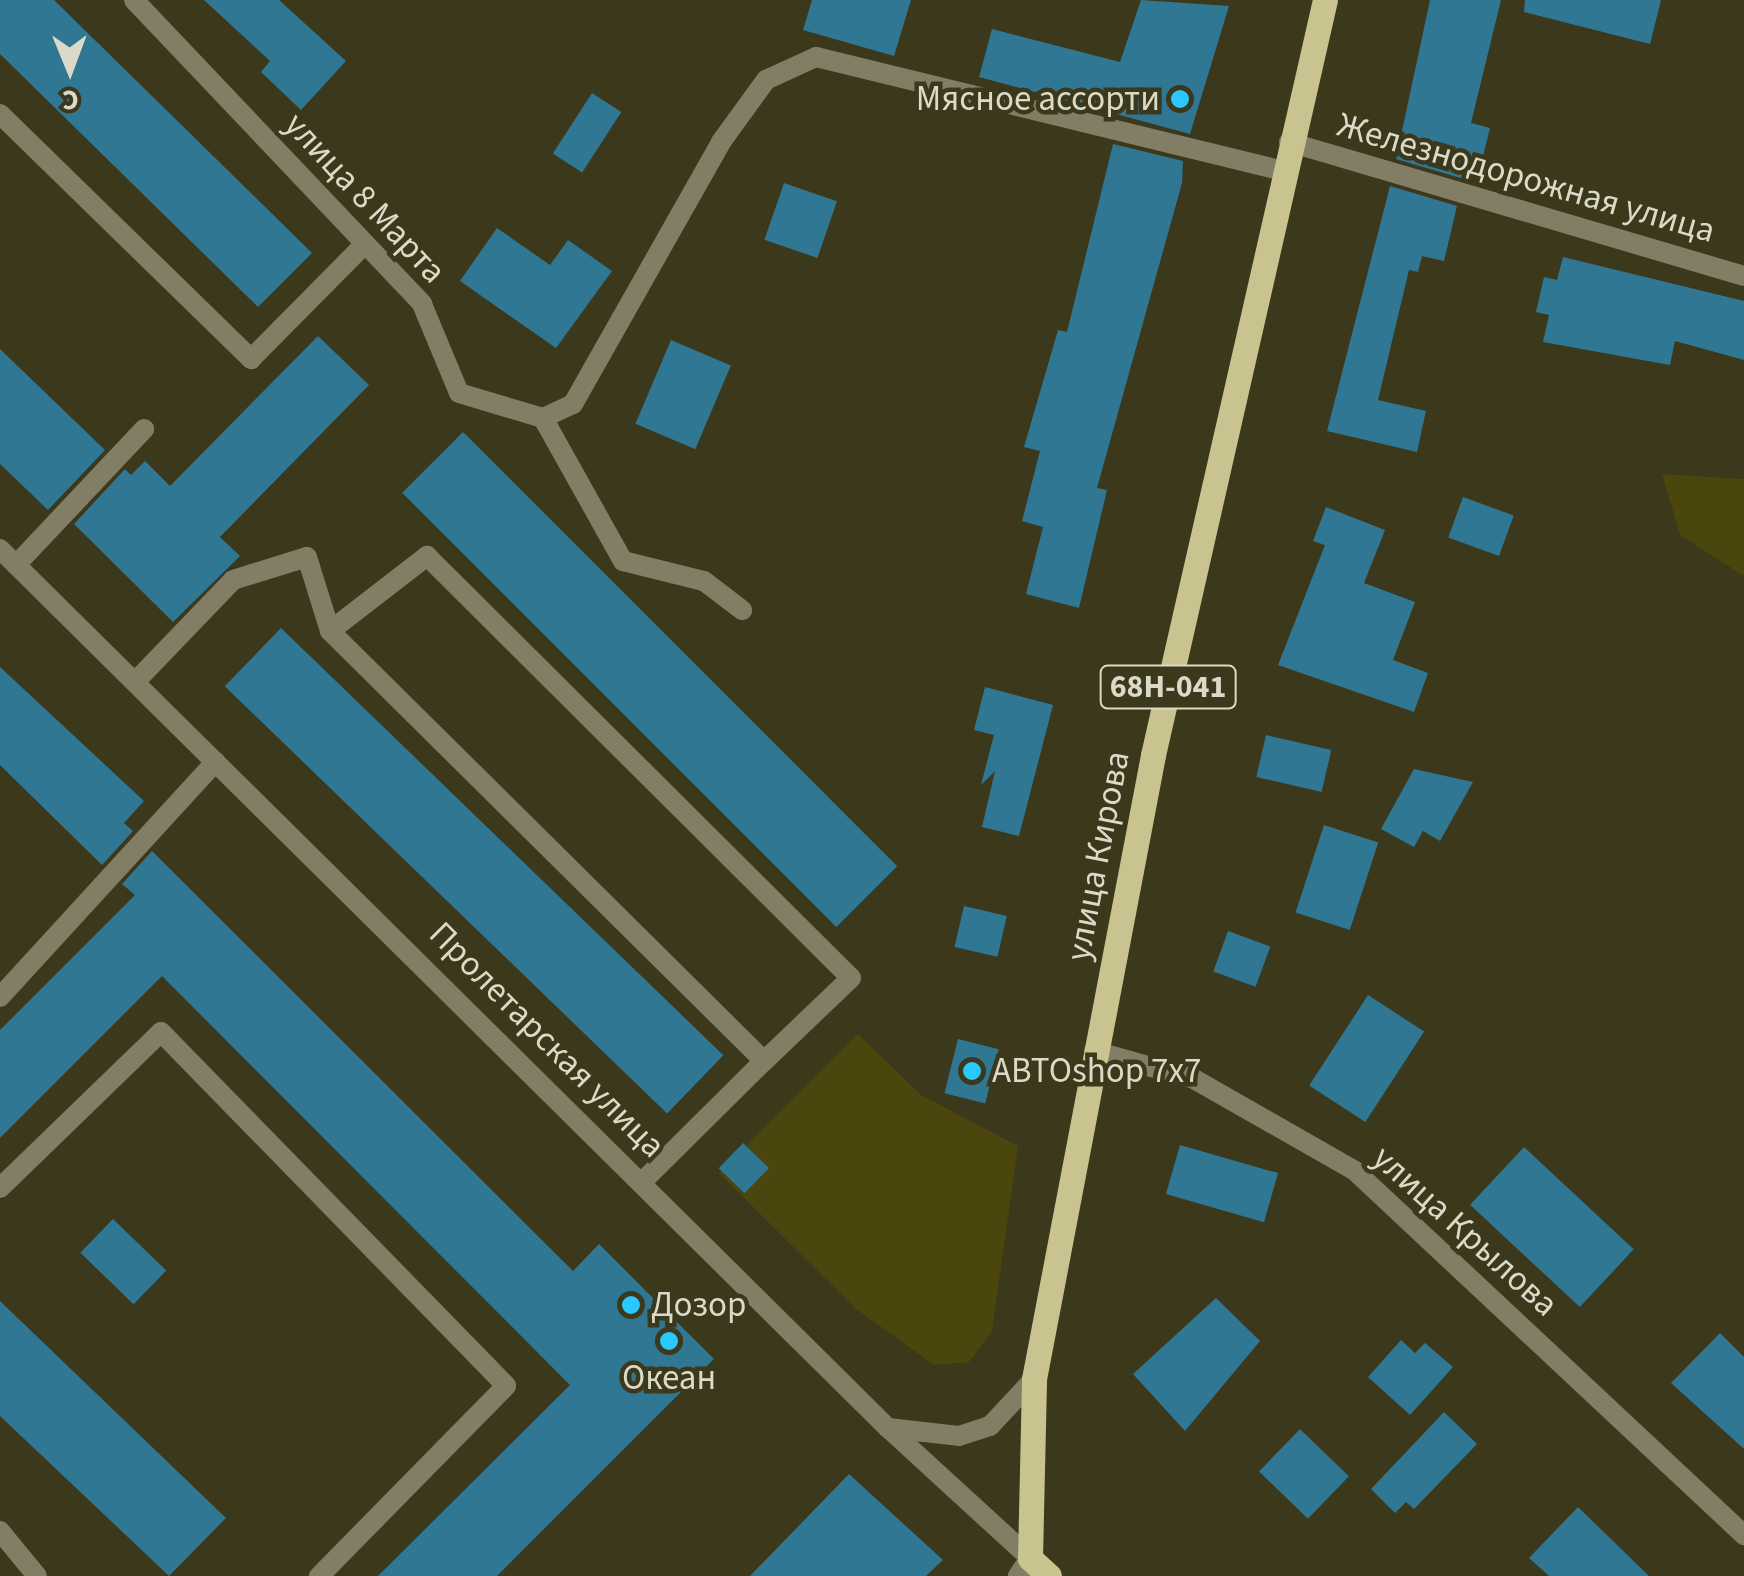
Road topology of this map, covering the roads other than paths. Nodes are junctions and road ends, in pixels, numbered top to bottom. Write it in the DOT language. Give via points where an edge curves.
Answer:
graph roads {
  1 [pos="134,0"];
  2 [pos="1325,0"];
  3 [pos="0,114"];
  4 [pos="1289,142"];
  5 [pos="1282,171"];
  6 [pos="364,244"];
  7 [pos="1744,276"];
  8 [pos="543,418"];
  9 [pos="144,429"];
  10 [pos="0,549"];
  11 [pos="16,565"];
  12 [pos="742,610"];
  13 [pos="330,631"];
  14 [pos="135,682"];
  15 [pos="215,762"];
  16 [pos="0,997"];
  17 [pos="1094,1051"];
  18 [pos="764,1061"];
  19 [pos="642,1182"];
  20 [pos="0,1188"];
  21 [pos="1034,1379"];
  22 [pos="886,1427"];
  23 [pos="0,1531"];
  24 [pos="1744,1534"];
  25 [pos="1032,1570"];
  26 [pos="37,1576"];
  27 [pos="319,1576"];
  1 -- 6 [label="street, улица 8 Марта"];
  2 -- 4 [label="main road, улица Кирова / 68Н-041"];
  3 -- 6 [label="street" via="251,359"];
  4 -- 5 [label="main road, улица Кирова / 68Н-041"];
  4 -- 7 [label="street, Железнодорожная улица"];
  5 -- 8 [label="street" via="816,57 766,80 721,142 572,404"];
  5 -- 17 [label="main road, улица Кирова / 68Н-041"];
  6 -- 8 [label="street, улица 8 Марта" via="422,304 459,393"];
  8 -- 12 [label="street" via="623,561 704,581"];
  9 -- 11 [label="street"];
  10 -- 11 [label="street, Пролетарская улица"];
  11 -- 14 [label="street, Пролетарская улица"];
  13 -- 14 [label="street" via="307,557 232,580"];
  13 -- 18 [label="street"];
  13 -- 18 [label="street" via="428,556 851,978"];
  14 -- 15 [label="street, Пролетарская улица"];
  15 -- 16 [label="street"];
  15 -- 19 [label="street, Пролетарская улица"];
  17 -- 21 [label="main road, улица Кирова / 68Н-041"];
  17 -- 24 [label="street, улица Крылова" via="1194,1079 1355,1171"];
  18 -- 19 [label="street"];
  19 -- 22 [label="street, Пролетарская улица"];
  20 -- 27 [label="street" via="161,1032 506,1386"];
  21 -- 22 [label="street" via="990,1426 959,1436"];
  21 -- 25 [label="main road, улица Кирова / 68Н-041"];
  22 -- 25 [label="street, Пролетарская улица"];
  23 -- 26 [label="street"];
}
